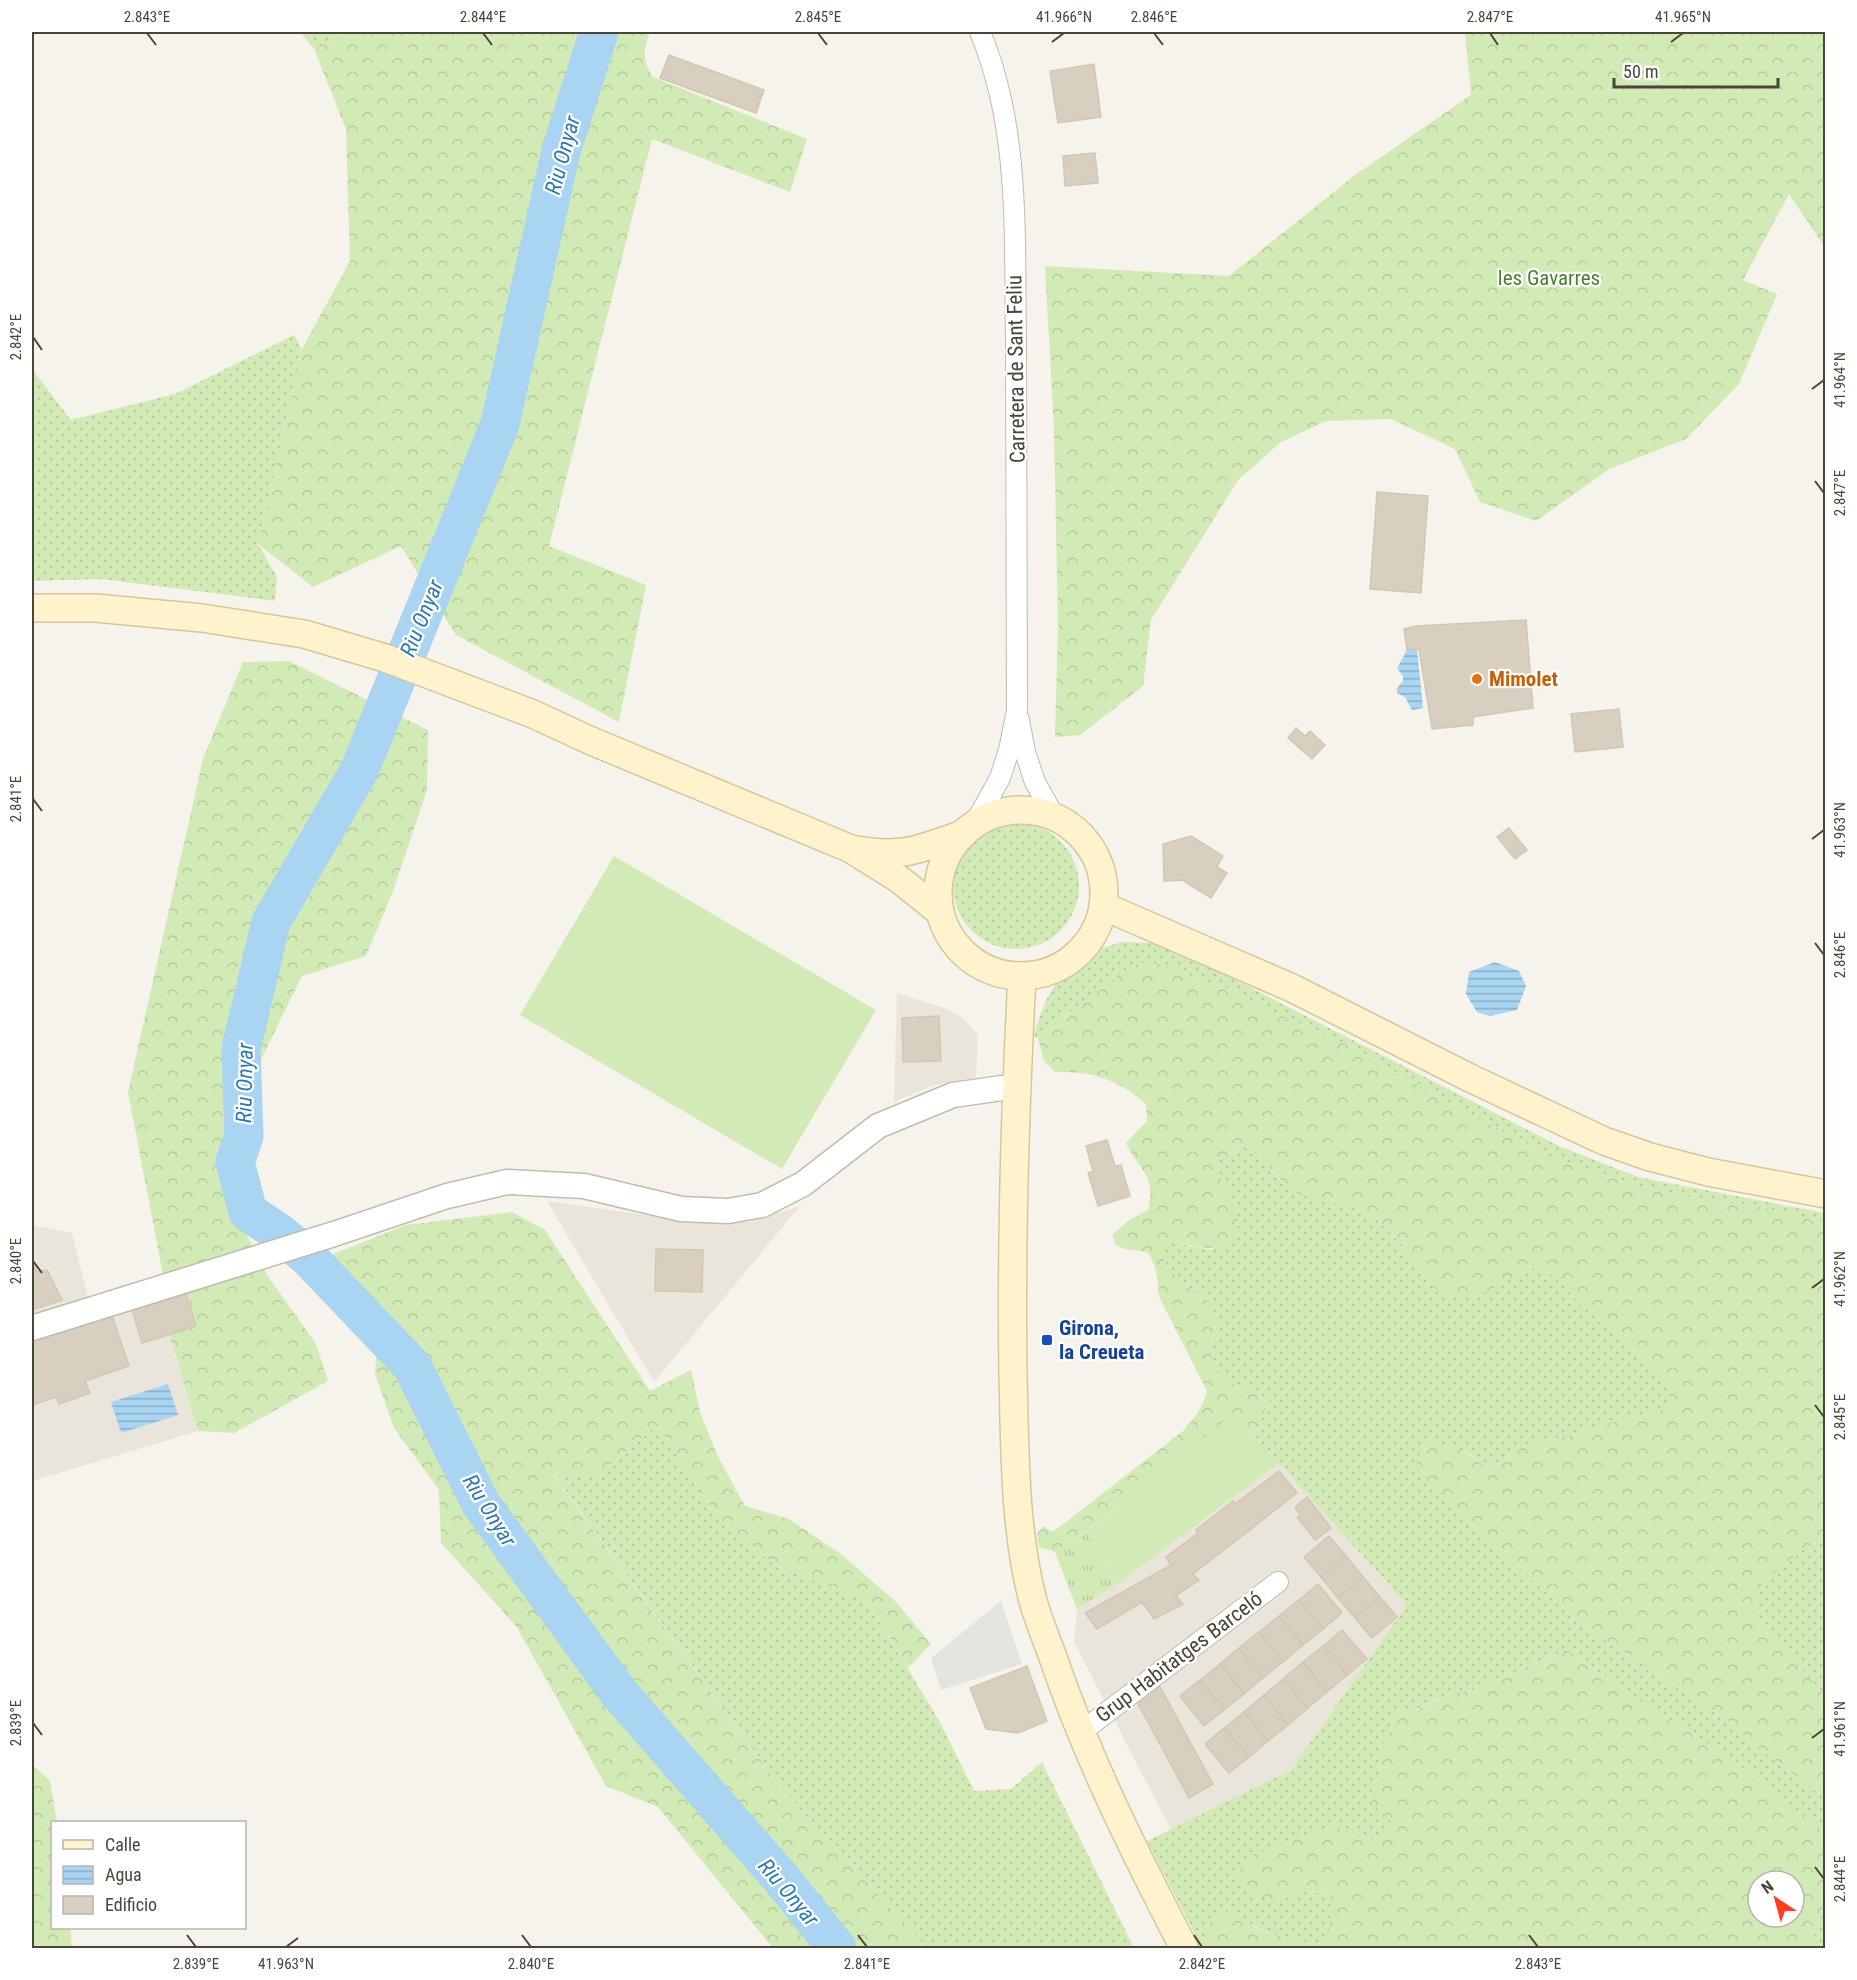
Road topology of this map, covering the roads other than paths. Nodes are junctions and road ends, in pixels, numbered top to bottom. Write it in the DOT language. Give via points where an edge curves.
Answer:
graph roads {
  1 [pos="980,32"];
  2 [pos="32,608"];
  3 [pos="1017,711"];
  4 [pos="1055,818"];
  5 [pos="969,830"];
  6 [pos="851,849"];
  7 [pos="1103,906"];
  8 [pos="940,912"];
  9 [pos="1022,976"];
  10 [pos="1016,1086"];
  11 [pos="1826,1194"];
  12 [pos="32,1328"];
  13 [pos="1278,1582"];
  14 [pos="1081,1732"];
  15 [pos="1184,1948"];
  1 -- 3 [label="street, Carretera de Sant Feliu" via="1004,110 1011,162"];
  2 -- 6 [label="main road" via="180,615 304,634 385,658 533,714"];
  3 -- 4 [label="street, Carretera de Sant Feliu" via="1035,782"];
  3 -- 5 [label="street, Carretera de Sant Feliu" via="1000,777"];
  4 -- 5 [label="main road" via="1013,811 986,818"];
  4 -- 7 [label="main road" via="1079,834 1095,856 1103,880"];
  5 -- 6 [label="main road" via="912,852 883,854"];
  5 -- 8 [label="main road" via="951,851 942,870"];
  6 -- 8 [label="main road" via="899,879"];
  7 -- 9 [label="main road" via="1095,931 1075,956 1047,972"];
  7 -- 11 [label="main road" via="1292,988 1604,1141 1708,1172"];
  8 -- 9 [label="main road" via="951,937 970,958 994,971"];
  9 -- 10 [label="main road"];
  10 -- 12 [label="street" via="953,1095 878,1126 803,1184 762,1205 728,1211 681,1209 584,1186 507,1182 447,1196"];
  10 -- 14 [label="main road" via="1012,1324 1015,1466 1022,1539 1033,1601"];
  13 -- 14 [label="street, Grup Habitatges Barceló"];
  14 -- 15 [label="main road" via="1108,1797"];
}
